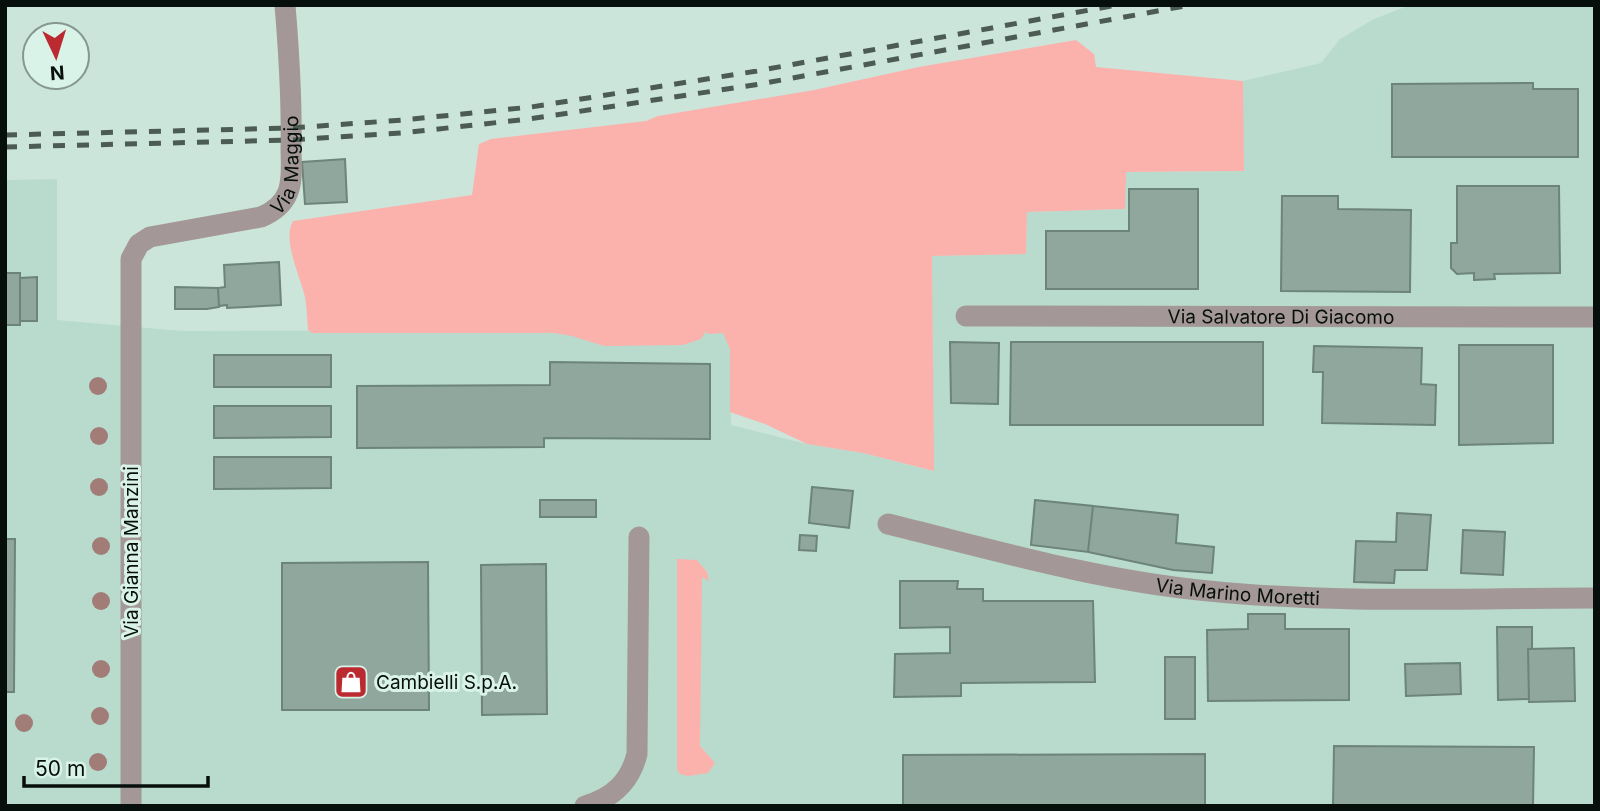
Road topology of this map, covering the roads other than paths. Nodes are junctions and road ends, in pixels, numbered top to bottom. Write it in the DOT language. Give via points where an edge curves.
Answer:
graph roads {
  1 [pos="285,5"];
  2 [pos="131,297"];
  3 [pos="966,316"];
  4 [pos="1595,317"];
  5 [pos="888,524"];
  6 [pos="639,537"];
  7 [pos="1595,598"];
  8 [pos="131,806"];
  9 [pos="585,806"];
  1 -- 2 [label="street, Via Maggio" via="291,128 289,190 283,202 261,217 150,237 139,244 131,259"];
  2 -- 8 [label="street, Via Gianna Manzini"];
  3 -- 4 [label="street, Via Salvatore Di Giacomo"];
  5 -- 7 [label="street, Via Marino Moretti" via="1058,566 1208,591 1296,597"];
  6 -- 9 [label="street" via="638,754 621,787 602,801"];
}
